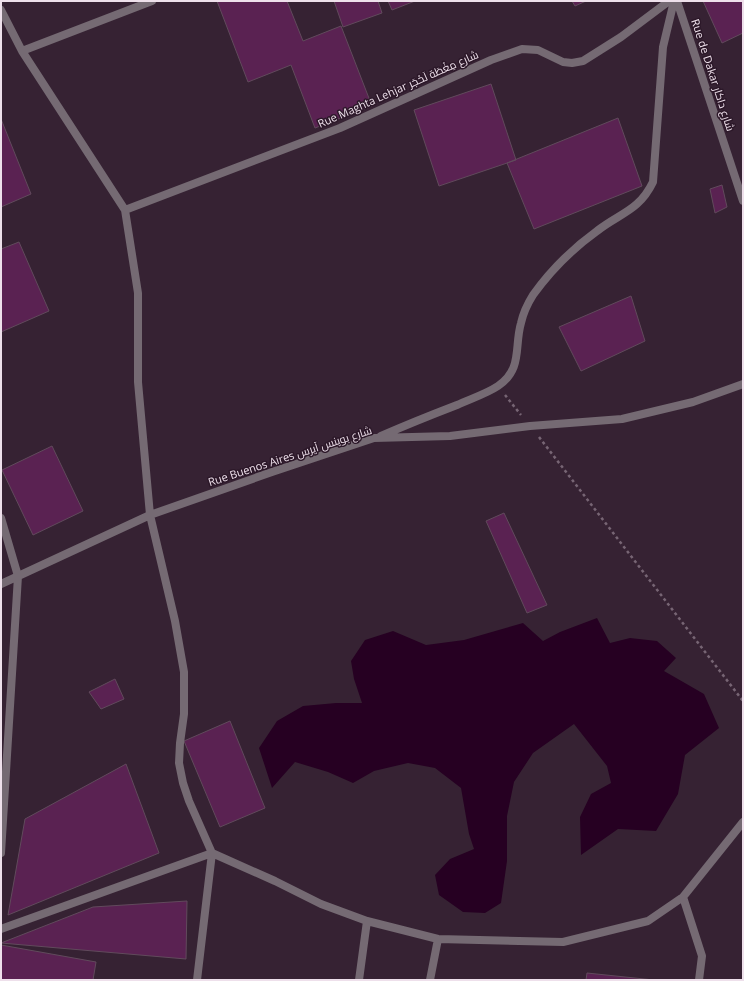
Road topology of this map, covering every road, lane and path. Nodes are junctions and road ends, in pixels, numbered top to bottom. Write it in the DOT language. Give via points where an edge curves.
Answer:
graph roads {
  1 [pos="152,1"];
  2 [pos="669,1"];
  3 [pos="676,1"];
  4 [pos="1,10"];
  5 [pos="22,51"];
  6 [pos="743,173"];
  7 [pos="734,176"];
  8 [pos="743,200"];
  9 [pos="125,210"];
  10 [pos="743,384"];
  11 [pos="498,386"];
  12 [pos="530,426"];
  13 [pos="374,438"];
  14 [pos="150,515"];
  15 [pos="1,518"];
  16 [pos="18,576"];
  17 [pos="1,584"];
  18 [pos="743,701"];
  19 [pos="743,822"];
  20 [pos="1,853"];
  21 [pos="212,853"];
  22 [pos="683,897"];
  23 [pos="367,921"];
  24 [pos="1,929"];
  25 [pos="438,939"];
  26 [pos="197,980"];
  27 [pos="359,980"];
  28 [pos="430,980"];
  29 [pos="699,980"];
  1 -- 5 [label="street"];
  2 -- 9 [label="street, Rue Maghta Lehjar شارع مِغْطَة لَحْجَر" via="621,37 583,61 563,62 538,50 522,49 491,60 340,128"];
  3 -- 7 [label="street, Rue de Dakar شارع داكار"];
  3 -- 11 [label="street" via="663,47 653,182 633,209 586,239 547,276 532,298 520,324 518,356 511,373"];
  4 -- 5 [label="street"];
  5 -- 9 [label="street"];
  6 -- 7 [label="street"];
  7 -- 8 [label="street, Rue de Dakar شارع داكار"];
  9 -- 14 [label="street" via="138,293 138,382"];
  10 -- 12 [label="street, Rue Buenos Aires شارع بوينس آيرس" via="693,402 622,419"];
  11 -- 12 [label="path"];
  11 -- 13 [label="street"];
  12 -- 13 [label="street, Rue Buenos Aires شارع بوينس آيرس" via="450,436"];
  12 -- 18 [label="path"];
  13 -- 14 [label="street, Rue Buenos Aires شارع بوينس آيرس"];
  14 -- 16 [label="street, Rue Buenos Aires شارع بوينس آيرس"];
  14 -- 21 [label="street" via="184,672 184,714 179,763 183,783"];
  15 -- 16 [label="street"];
  16 -- 17 [label="street, Rue Buenos Aires شارع بوينس آيرس"];
  16 -- 20 [label="street"];
  19 -- 22 [label="street"];
  21 -- 23 [label="street" via="321,904"];
  21 -- 24 [label="street"];
  21 -- 26 [label="street"];
  22 -- 25 [label="street" via="648,921 562,942"];
  22 -- 29 [label="street" via="702,956"];
  23 -- 25 [label="street"];
  23 -- 27 [label="street"];
  25 -- 28 [label="street"];
}
